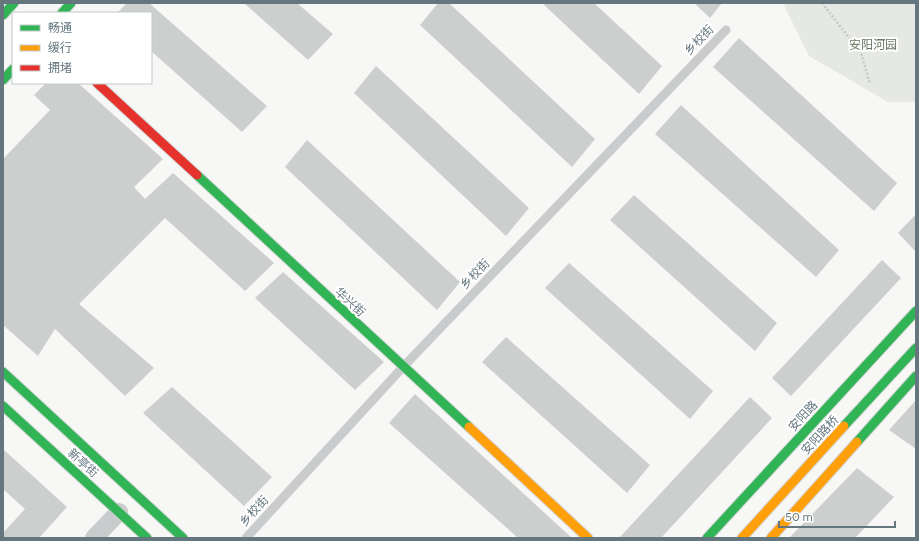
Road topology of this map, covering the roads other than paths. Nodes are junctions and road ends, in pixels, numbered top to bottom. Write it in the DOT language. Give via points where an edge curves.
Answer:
graph roads {
  1 [pos="14,3"];
  2 [pos="71,3"];
  3 [pos="63,12"];
  4 [pos="3,15"];
  5 [pos="726,30"];
  6 [pos="12,70"];
  7 [pos="3,80"];
  8 [pos="98,84"];
  9 [pos="916,311"];
  10 [pos="916,348"];
  11 [pos="403,367"];
  12 [pos="3,372"];
  13 [pos="916,376"];
  14 [pos="3,406"];
  15 [pos="119,512"];
  16 [pos="94,538"];
  17 [pos="147,538"];
  18 [pos="183,538"];
  19 [pos="246,538"];
  20 [pos="588,538"];
  21 [pos="707,538"];
  22 [pos="742,538"];
  23 [pos="771,538"];
  1 -- 4 [label="main road"];
  2 -- 3 [label="main road"];
  5 -- 11 [label="lane, 乡校街"];
  6 -- 7 [label="main road"];
  8 -- 11 [label="main road, 华兴街"];
  9 -- 21 [label="main road, 安阳路"];
  10 -- 22 [label="main road, 安阳路桥"];
  11 -- 19 [label="lane, 乡校街"];
  11 -- 20 [label="main road, 华兴街"];
  12 -- 18 [label="main road"];
  13 -- 23 [label="main road"];
  14 -- 15 [label="main road, 新亭街"];
  15 -- 16 [label="street"];
  15 -- 17 [label="main road, 新亭街"];
}
